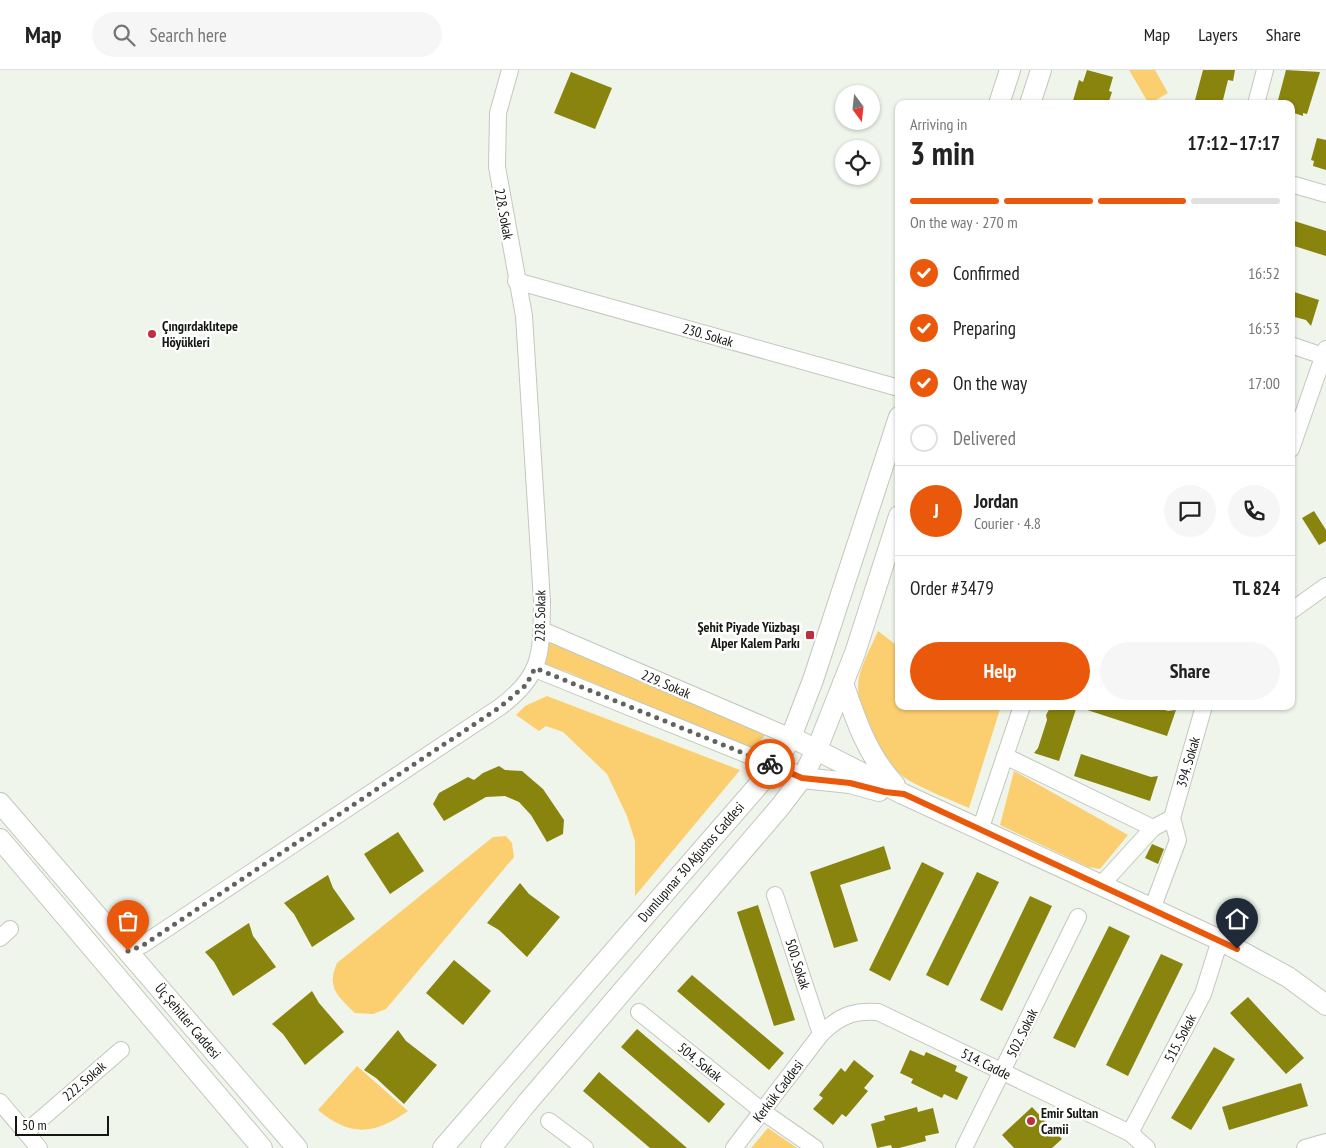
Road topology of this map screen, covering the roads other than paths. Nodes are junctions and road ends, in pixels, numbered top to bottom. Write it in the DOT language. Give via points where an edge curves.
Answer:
graph roads {
  1 [pos="510,70"];
  2 [pos="1010,70"];
  3 [pos="1041,70"];
  4 [pos="1265,70"];
  5 [pos="1000,100"];
  6 [pos="1031,100"];
  7 [pos="1257,100"];
  8 [pos="1295,185"];
  9 [pos="1326,194"];
  10 [pos="516,281"];
  11 [pos="1295,346"];
  12 [pos="1325,352"];
  13 [pos="1322,374"];
  14 [pos="895,387"];
  15 [pos="895,429"];
  16 [pos="1295,439"];
  17 [pos="895,528"];
  18 [pos="1326,586"];
  19 [pos="1295,608"];
  20 [pos="542,630"];
  21 [pos="535,668"];
  22 [pos="843,684"];
  23 [pos="1021,710"];
  24 [pos="1203,710"];
  25 [pos="791,737"];
  26 [pos="817,749"];
  27 [pos="1005,756"];
  28 [pos="775,766"];
  29 [pos="802,778"];
  30 [pos="904,794"];
  31 [pos="0,803"];
  32 [pos="1172,818"];
  33 [pos="1153,828"];
  34 [pos="980,830"];
  35 [pos="0,839"];
  36 [pos="1101,885"];
  37 [pos="775,895"];
  38 [pos="1152,908"];
  39 [pos="1078,917"];
  40 [pos="1220,940"];
  41 [pos="128,951"];
  42 [pos="1326,1005"];
  43 [pos="639,1012"];
  44 [pos="821,1034"];
  45 [pos="121,1050"];
  46 [pos="1003,1072"];
  47 [pos="0,1102"];
  48 [pos="762,1111"];
  49 [pos="549,1121"];
  50 [pos="26,1132"];
  51 [pos="1130,1133"];
  52 [pos="1326,1142"];
  53 [pos="39,1148"];
  54 [pos="262,1148"];
  55 [pos="297,1148"];
  56 [pos="443,1148"];
  57 [pos="491,1148"];
  58 [pos="585,1148"];
  59 [pos="734,1148"];
  60 [pos="815,1148"];
  61 [pos="964,1148"];
  62 [pos="1147,1148"];
  63 [pos="1305,1148"];
  1 -- 10 [label="street, 228. Sokak" via="498,112 496,145"];
  2 -- 5 [label="main road"];
  3 -- 6 [label="main road"];
  4 -- 7 [label="street"];
  8 -- 9 [label="street"];
  10 -- 14 [label="street, 230. Sokak"];
  10 -- 20 [label="street, 228. Sokak" via="524,326"];
  11 -- 12 [label="street"];
  12 -- 13 [label="street"];
  13 -- 16 [label="street"];
  15 -- 25 [label="main road, Dumlupınar 30 Ağustos Caddesi" via="813,680"];
  17 -- 22 [label="main road"];
  18 -- 19 [label="street"];
  20 -- 21 [label="street, 228. Sokak"];
  20 -- 25 [label="street, 229. Sokak"];
  21 -- 28 [label="street"];
  21 -- 41 [label="street, 228. Sokak" via="526,685 500,707 142,946"];
  22 -- 26 [label="main road"];
  22 -- 30 [label="main road" via="871,753 882,771"];
  23 -- 27 [label="street"];
  24 -- 32 [label="street, 394. Sokak"];
  25 -- 26 [label="main road"];
  25 -- 28 [label="main road, Dumlupınar 30 Ağustos Caddesi"];
  26 -- 29 [label="main road"];
  26 -- 30 [label="main road"];
  27 -- 33 [label="street"];
  27 -- 34 [label="street"];
  28 -- 29 [label="main road"];
  28 -- 56 [label="main road, Dumlupınar 30 Ağustos Caddesi"];
  29 -- 30 [label="main road"];
  29 -- 57 [label="main road"];
  30 -- 34 [label="main road"];
  31 -- 41 [label="main road, Üç Şehitler Caddesi"];
  32 -- 33 [label="street"];
  32 -- 38 [label="street, 394. Sokak" via="1178,840"];
  33 -- 36 [label="street"];
  34 -- 36 [label="main road"];
  35 -- 54 [label="main road, Üç Şehitler Caddesi"];
  36 -- 38 [label="main road"];
  37 -- 44 [label="street, 500. Sokak"];
  38 -- 40 [label="main road"];
  39 -- 46 [label="street, 502. Sokak"];
  40 -- 42 [label="main road" via="1288,976"];
  40 -- 51 [label="street, 515. Sokak" via="1203,994"];
  41 -- 55 [label="main road, Üç Şehitler Caddesi"];
  43 -- 48 [label="street, 504. Sokak"];
  44 -- 46 [label="street, 514. Cadde" via="847,1014 878,1012"];
  44 -- 48 [label="street, Kerkük Caddesi"];
  45 -- 50 [label="street, 222. Sokak"];
  46 -- 51 [label="street, 514. Cadde"];
  46 -- 61 [label="street, 502. Sokak"];
  47 -- 50 [label="street"];
  48 -- 59 [label="street, Kerkük Caddesi"];
  48 -- 60 [label="street, 504. Sokak"];
  49 -- 58 [label="street"];
  50 -- 53 [label="street"];
  51 -- 62 [label="street, 514. Cadde"];
  52 -- 63 [label="street"];
}
